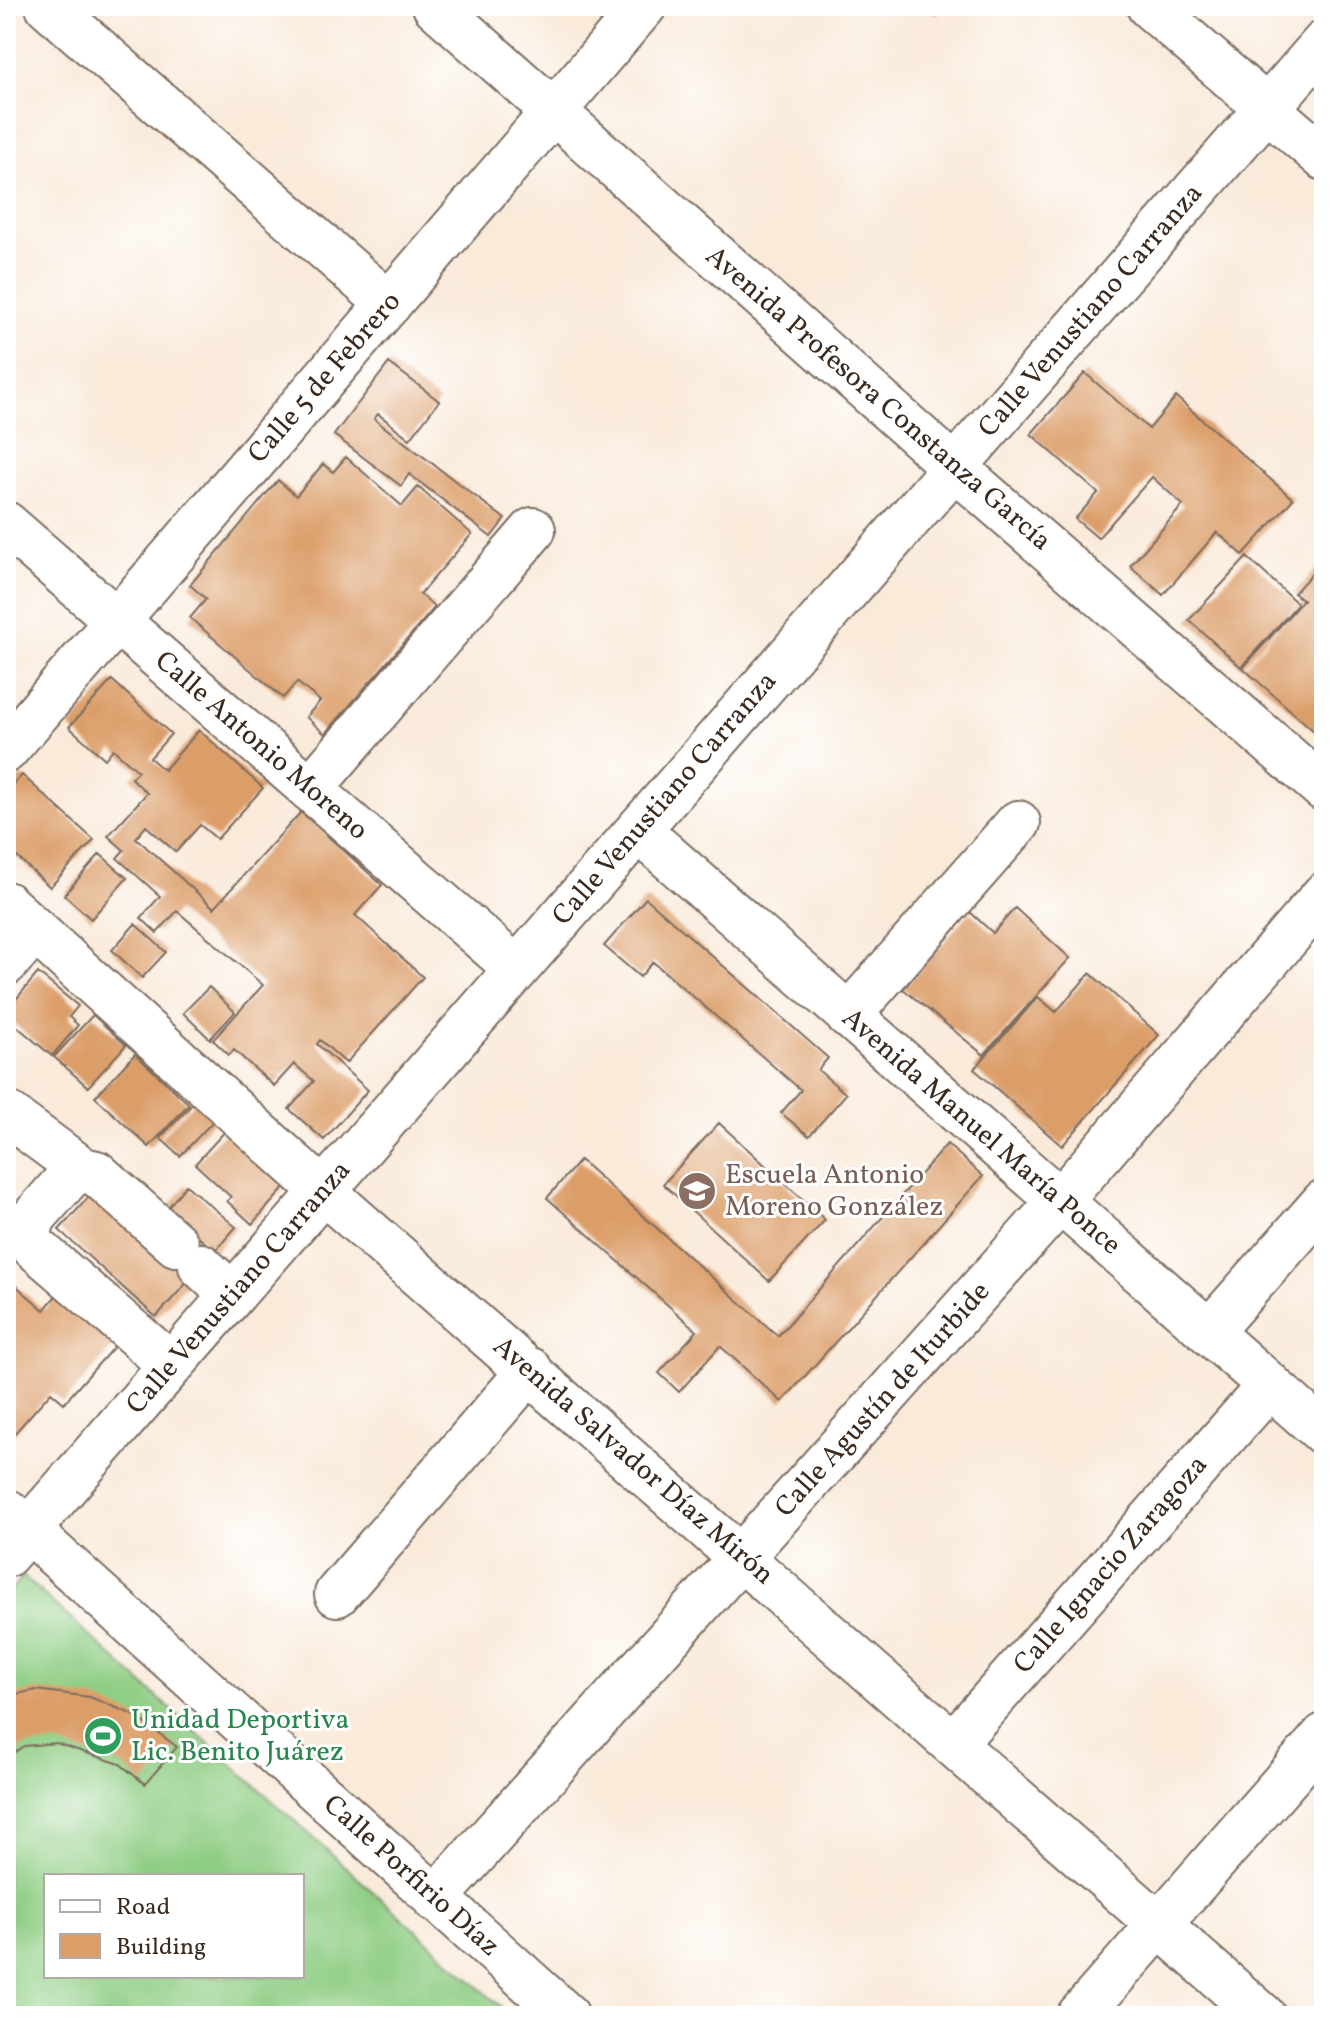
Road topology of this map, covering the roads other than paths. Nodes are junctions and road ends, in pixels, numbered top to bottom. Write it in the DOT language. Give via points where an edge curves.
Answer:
graph roads {
  1 [pos="48,6"];
  2 [pos="435,6"];
  3 [pos="644,6"];
  4 [pos="1149,6"];
  5 [pos="1324,43"];
  6 [pos="1267,109"];
  7 [pos="553,112"];
  8 [pos="1324,158"];
  9 [pos="389,304"];
  10 [pos="955,468"];
  11 [pos="6,524"];
  12 [pos="533,530"];
  13 [pos="117,621"];
  14 [pos="6,750"];
  15 [pos="310,789"];
  16 [pos="1324,789"];
  17 [pos="1018,823"];
  18 [pos="638,830"];
  19 [pos="1324,895"];
  20 [pos="20,917"];
  21 [pos="6,963"];
  22 [pos="517,969"];
  23 [pos="848,1016"];
  24 [pos="6,1113"];
  25 [pos="83,1170"];
  26 [pos="323,1191"];
  27 [pos="1060,1201"];
  28 [pos="1324,1202"];
  29 [pos="203,1268"];
  30 [pos="1209,1332"];
  31 [pos="171,1365"];
  32 [pos="530,1370"];
  33 [pos="1270,1385"];
  34 [pos="1324,1433"];
  35 [pos="14,1531"];
  36 [pos="743,1557"];
  37 [pos="337,1594"];
  38 [pos="1324,1736"];
  39 [pos="953,1744"];
  40 [pos="435,1899"];
  41 [pos="1160,1924"];
  42 [pos="567,2016"];
  43 [pos="1079,2016"];
  44 [pos="1263,2016"];
  1 -- 9 [label="street"];
  2 -- 7 [label="street, Avenida Profesora Constanza García"];
  3 -- 7 [label="street, Calle 5 de Febrero"];
  4 -- 6 [label="street"];
  5 -- 6 [label="street, Calle Venustiano Carranza"];
  6 -- 8 [label="street"];
  6 -- 10 [label="street, Calle Venustiano Carranza"];
  7 -- 9 [label="street, Calle 5 de Febrero"];
  7 -- 10 [label="street, Avenida Profesora Constanza García"];
  9 -- 13 [label="street, Calle 5 de Febrero"];
  10 -- 16 [label="street, Avenida Profesora Constanza García"];
  10 -- 18 [label="street, Calle Venustiano Carranza"];
  11 -- 13 [label="street, Calle Antonio Moreno"];
  12 -- 15 [label="street"];
  13 -- 14 [label="street, Calle 5 de Febrero"];
  13 -- 15 [label="street, Calle Antonio Moreno"];
  15 -- 22 [label="street, Calle Antonio Moreno"];
  17 -- 23 [label="street"];
  18 -- 22 [label="street, Calle Venustiano Carranza"];
  18 -- 23 [label="street, Avenida Manuel María Ponce"];
  19 -- 27 [label="street, Calle Agustín de Iturbide"];
  20 -- 21 [label="street"];
  20 -- 26 [label="street, Avenida Salvador Díaz Mirón"];
  22 -- 26 [label="street, Calle Venustiano Carranza"];
  23 -- 27 [label="street, Avenida Manuel María Ponce"];
  24 -- 25 [label="street"];
  25 -- 29 [label="street" via="96,1173"];
  25 -- 31 [label="street" via="70,1176 33,1218 33,1246"];
  26 -- 29 [label="street, Calle Venustiano Carranza"];
  26 -- 32 [label="street, Avenida Salvador Díaz Mirón"];
  27 -- 30 [label="street, Avenida Manuel María Ponce"];
  27 -- 36 [label="street, Calle Agustín de Iturbide"];
  28 -- 30 [label="street"];
  29 -- 31 [label="street, Calle Venustiano Carranza"];
  30 -- 33 [label="street, Avenida Manuel María Ponce"];
  31 -- 35 [label="street, Calle Venustiano Carranza"];
  32 -- 36 [label="street, Avenida Salvador Díaz Mirón"];
  32 -- 37 [label="street"];
  33 -- 34 [label="street, Avenida Manuel María Ponce"];
  33 -- 39 [label="street, Calle Ignacio Zaragoza"];
  35 -- 40 [label="street, Calle Porfirio Díaz"];
  36 -- 39 [label="street, Avenida Salvador Díaz Mirón"];
  36 -- 40 [label="street, Calle Agustín de Iturbide"];
  38 -- 41 [label="street"];
  39 -- 41 [label="street, Avenida Salvador Díaz Mirón"];
  40 -- 42 [label="street, Calle Porfirio Díaz"];
  41 -- 43 [label="street"];
  41 -- 44 [label="street, Avenida Salvador Díaz Mirón"];
}
